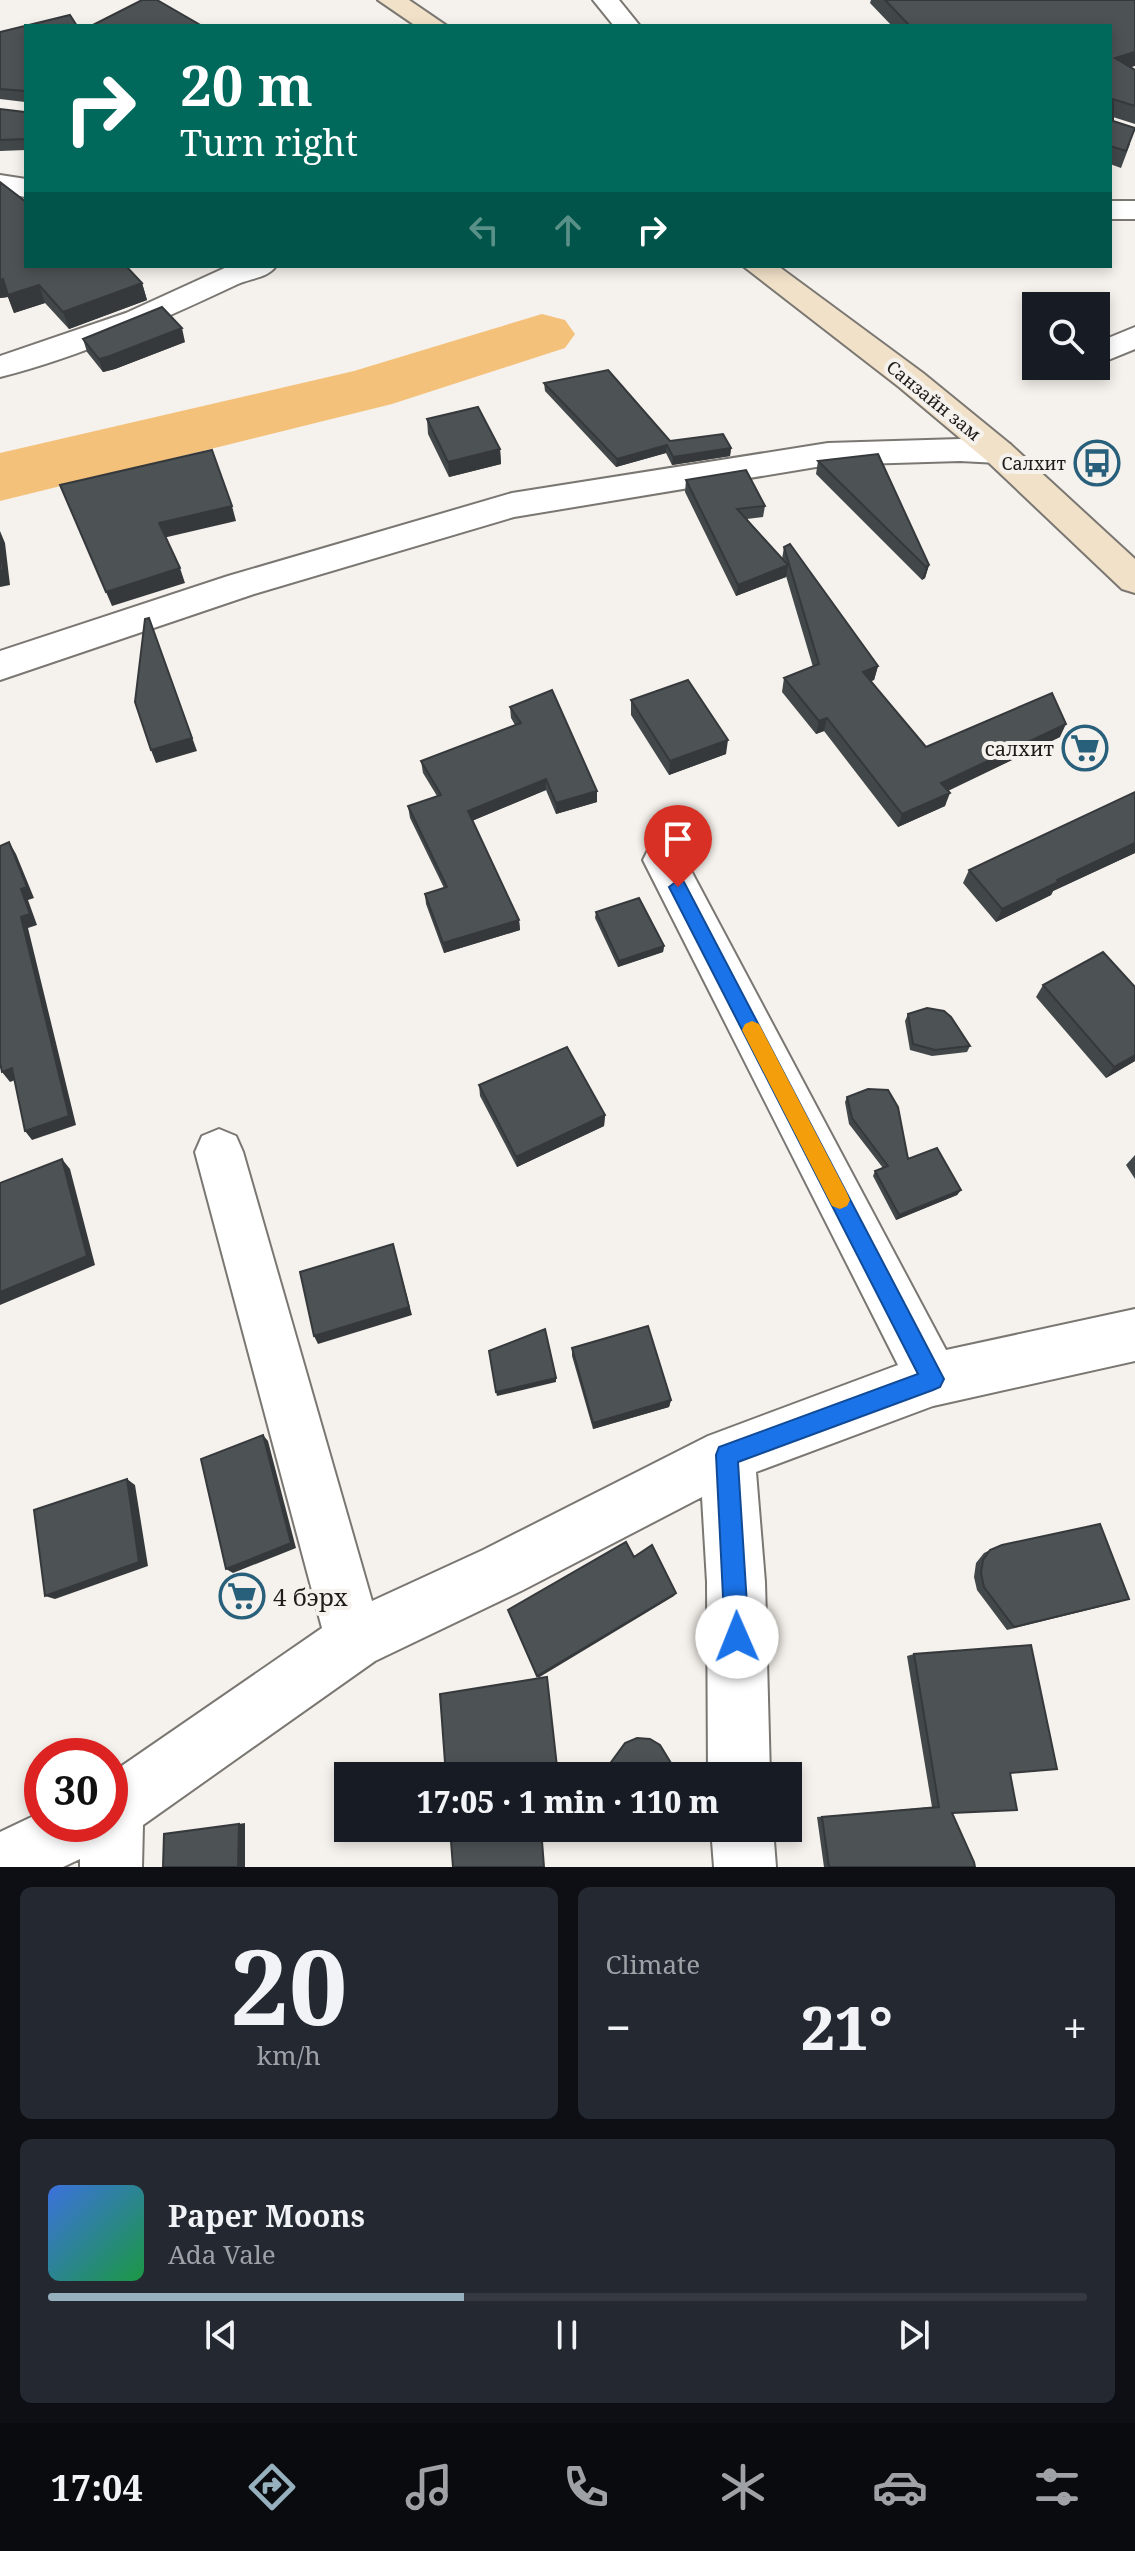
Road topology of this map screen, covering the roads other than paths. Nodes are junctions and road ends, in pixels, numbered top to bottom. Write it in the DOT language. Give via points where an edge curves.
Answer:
graph roads {
  1 [pos="391,0"];
  2 [pos="606,0"];
  3 [pos="431,24"];
  4 [pos="625,24"];
  5 [pos="0,184"];
  6 [pos="24,188"];
  7 [pos="1112,210"];
  8 [pos="1135,210"];
  9 [pos="255,268"];
  10 [pos="761,268"];
  11 [pos="1135,337"];
  12 [pos="1110,349"];
  13 [pos="0,367"];
  14 [pos="998,452"];
  15 [pos="1135,580"];
  16 [pos="0,666"];
  17 [pos="664,860"];
  18 [pos="219,1152"];
  19 [pos="1135,1335"];
  20 [pos="933,1379"];
  21 [pos="727,1455"];
  22 [pos="354,1640"];
  23 [pos="739,1762"];
  24 [pos="128,1810"];
  25 [pos="65,1842"];
  26 [pos="743,1842"];
  27 [pos="0,1865"];
  28 [pos="745,1867"];
  1 -- 3 [label="main road"];
  2 -- 4 [label="street"];
  5 -- 6 [label="street"];
  7 -- 8 [label="street"];
  9 -- 13 [label="street" via="137,320"];
  10 -- 14 [label="main road, Санзайн зам"];
  11 -- 12 [label="street"];
  14 -- 15 [label="main road, Санзайн зам"];
  14 -- 16 [label="street" via="828,454 512,505 241,585"];
  17 -- 20 [label="street"];
  18 -- 22 [label="street"];
  19 -- 20 [label="street"];
  20 -- 21 [label="street"];
  21 -- 22 [label="street"];
  21 -- 23 [label="street" via="736,1582"];
  22 -- 24 [label="street"];
  25 -- 27 [label="street"];
  26 -- 28 [label="street"];
}
